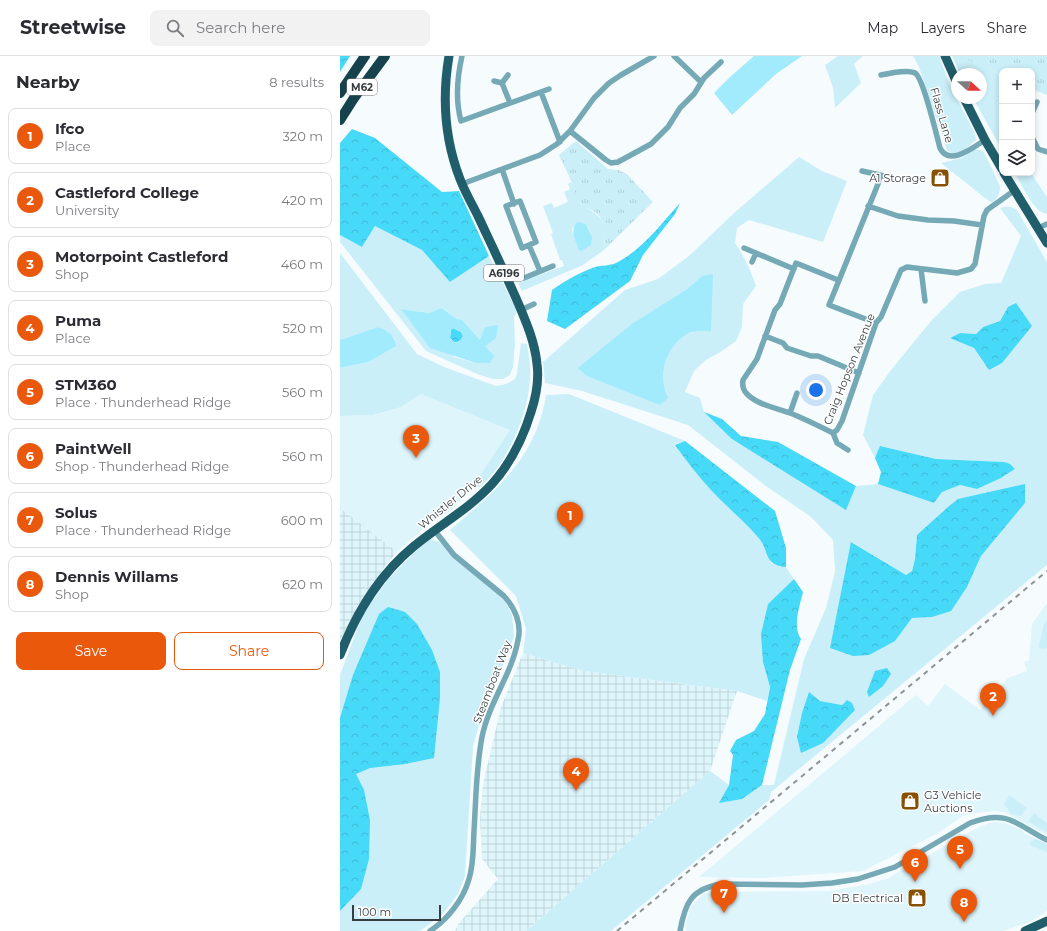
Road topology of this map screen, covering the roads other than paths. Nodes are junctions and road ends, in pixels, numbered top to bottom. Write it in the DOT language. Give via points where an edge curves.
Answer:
graph roads {
  1 [pos="366,56"];
  2 [pos="384,56"];
  3 [pos="449,56"];
  4 [pos="462,56"];
  5 [pos="654,56"];
  6 [pos="674,56"];
  7 [pos="944,56"];
  8 [pos="721,62"];
  9 [pos="951,71"];
  10 [pos="508,75"];
  11 [pos="881,76"];
  12 [pos="494,81"];
  13 [pos="701,82"];
  14 [pos="502,83"];
  15 [pos="549,89"];
  16 [pos="541,92"];
  17 [pos="340,93"];
  18 [pos="1037,102"];
  19 [pos="510,103"];
  20 [pos="967,104"];
  21 [pos="1035,106"];
  22 [pos="340,120"];
  23 [pos="570,132"];
  24 [pos="985,140"];
  25 [pos="1034,140"];
  26 [pos="560,142"];
  27 [pos="1047,152"];
  28 [pos="999,164"];
  29 [pos="502,169"];
  30 [pos="862,171"];
  31 [pos="880,175"];
  32 [pos="1006,176"];
  33 [pos="889,177"];
  34 [pos="462,184"];
  35 [pos="1015,190"];
  36 [pos="514,204"];
  37 [pos="869,204"];
  38 [pos="1047,224"];
  39 [pos="982,225"];
  40 [pos="1038,228"];
  41 [pos="1047,243"];
  42 [pos="529,245"];
  43 [pos="744,248"];
  44 [pos="756,253"];
  45 [pos="752,262"];
  46 [pos="553,266"];
  47 [pos="921,268"];
  48 [pos="794,269"];
  49 [pos="540,272"];
  50 [pos="524,278"];
  51 [pos="838,280"];
  52 [pos="925,301"];
  53 [pos="534,304"];
  54 [pos="521,310"];
  55 [pos="876,323"];
  56 [pos="765,336"];
  57 [pos="859,373"];
  58 [pos="797,393"];
  59 [pos="790,413"];
  60 [pos="833,433"];
  61 [pos="848,450"];
  62 [pos="434,531"];
  63 [pos="340,655"];
  64 [pos="1047,840"];
  65 [pos="1047,921"];
  66 [pos="430,931"];
  67 [pos="680,931"];
  68 [pos="1025,931"];
  1 -- 17 [label="highway, M62"];
  2 -- 22 [label="highway, M62"];
  3 -- 34 [label="main road, Whistler Drive / A6196" via="446,85 447,128"];
  4 -- 19 [label="street" via="456,95 461,121"];
  5 -- 23 [label="street" via="609,83 594,98"];
  6 -- 13 [label="street"];
  7 -- 9 [label="main road"];
  8 -- 13 [label="street"];
  10 -- 14 [label="street"];
  11 -- 24 [label="street, Flass Lane" via="899,72 918,75 943,152 952,156 962,154"];
  12 -- 14 [label="street"];
  13 -- 23 [label="street" via="660,136 651,144 618,162 606,160"];
  14 -- 19 [label="street"];
  15 -- 16 [label="street"];
  16 -- 19 [label="street"];
  16 -- 26 [label="street"];
  18 -- 21 [label="street"];
  20 -- 24 [label="main road"];
  23 -- 26 [label="street"];
  24 -- 28 [label="main road"];
  25 -- 27 [label="street" via="1038,149"];
  26 -- 29 [label="street" via="540,155"];
  29 -- 34 [label="street"];
  29 -- 36 [label="street"];
  30 -- 31 [label="street"];
  31 -- 33 [label="street"];
  31 -- 37 [label="street"];
  32 -- 35 [label="main road"];
  34 -- 54 [label="main road, Whistler Drive / A6196"];
  35 -- 39 [label="street, Craig Hopson Avenue" via="987,210"];
  35 -- 40 [label="main road"];
  36 -- 42 [label="street" via="520,201 536,242"];
  36 -- 42 [label="street" via="506,206 522,248"];
  37 -- 39 [label="street" via="898,216"];
  37 -- 51 [label="street"];
  38 -- 40 [label="street"];
  39 -- 47 [label="street, Craig Hopson Avenue" via="975,264 971,269 957,273"];
  40 -- 41 [label="main road"];
  42 -- 49 [label="street"];
  43 -- 44 [label="street"];
  44 -- 45 [label="street"];
  44 -- 48 [label="street"];
  46 -- 49 [label="street"];
  47 -- 52 [label="street"];
  47 -- 55 [label="street, Craig Hopson Avenue" via="906,267 901,270"];
  48 -- 51 [label="street" via="796,263"];
  48 -- 56 [label="street, Craig Hopson Avenue"];
  49 -- 50 [label="street"];
  51 -- 55 [label="street" via="829,305"];
  53 -- 54 [label="street"];
  54 -- 62 [label="main road, Whistler Drive / A6196" via="530,332 538,376 525,430 506,467 491,485"];
  55 -- 57 [label="street, Craig Hopson Avenue"];
  56 -- 57 [label="street" via="783,343 787,348 818,356"];
  56 -- 59 [label="street, Craig Hopson Avenue" via="754,365 743,380 742,388 764,405"];
  57 -- 60 [label="street, Craig Hopson Avenue" via="842,421"];
  58 -- 59 [label="street"];
  59 -- 60 [label="street, Craig Hopson Avenue"];
  60 -- 61 [label="street" via="836,443"];
  62 -- 63 [label="main road, Whistler Drive / A6196" via="393,566 374,588 351,627"];
  62 -- 66 [label="street, Steamboat Way" via="454,554 510,603 515,613 519,638 514,657 482,735 476,783 474,853 469,879 450,913"];
  64 -- 67 [label="street" via="1016,821 983,818 895,867 858,879 802,885 721,884 702,889 688,902"];
  65 -- 68 [label="main road"];
}
